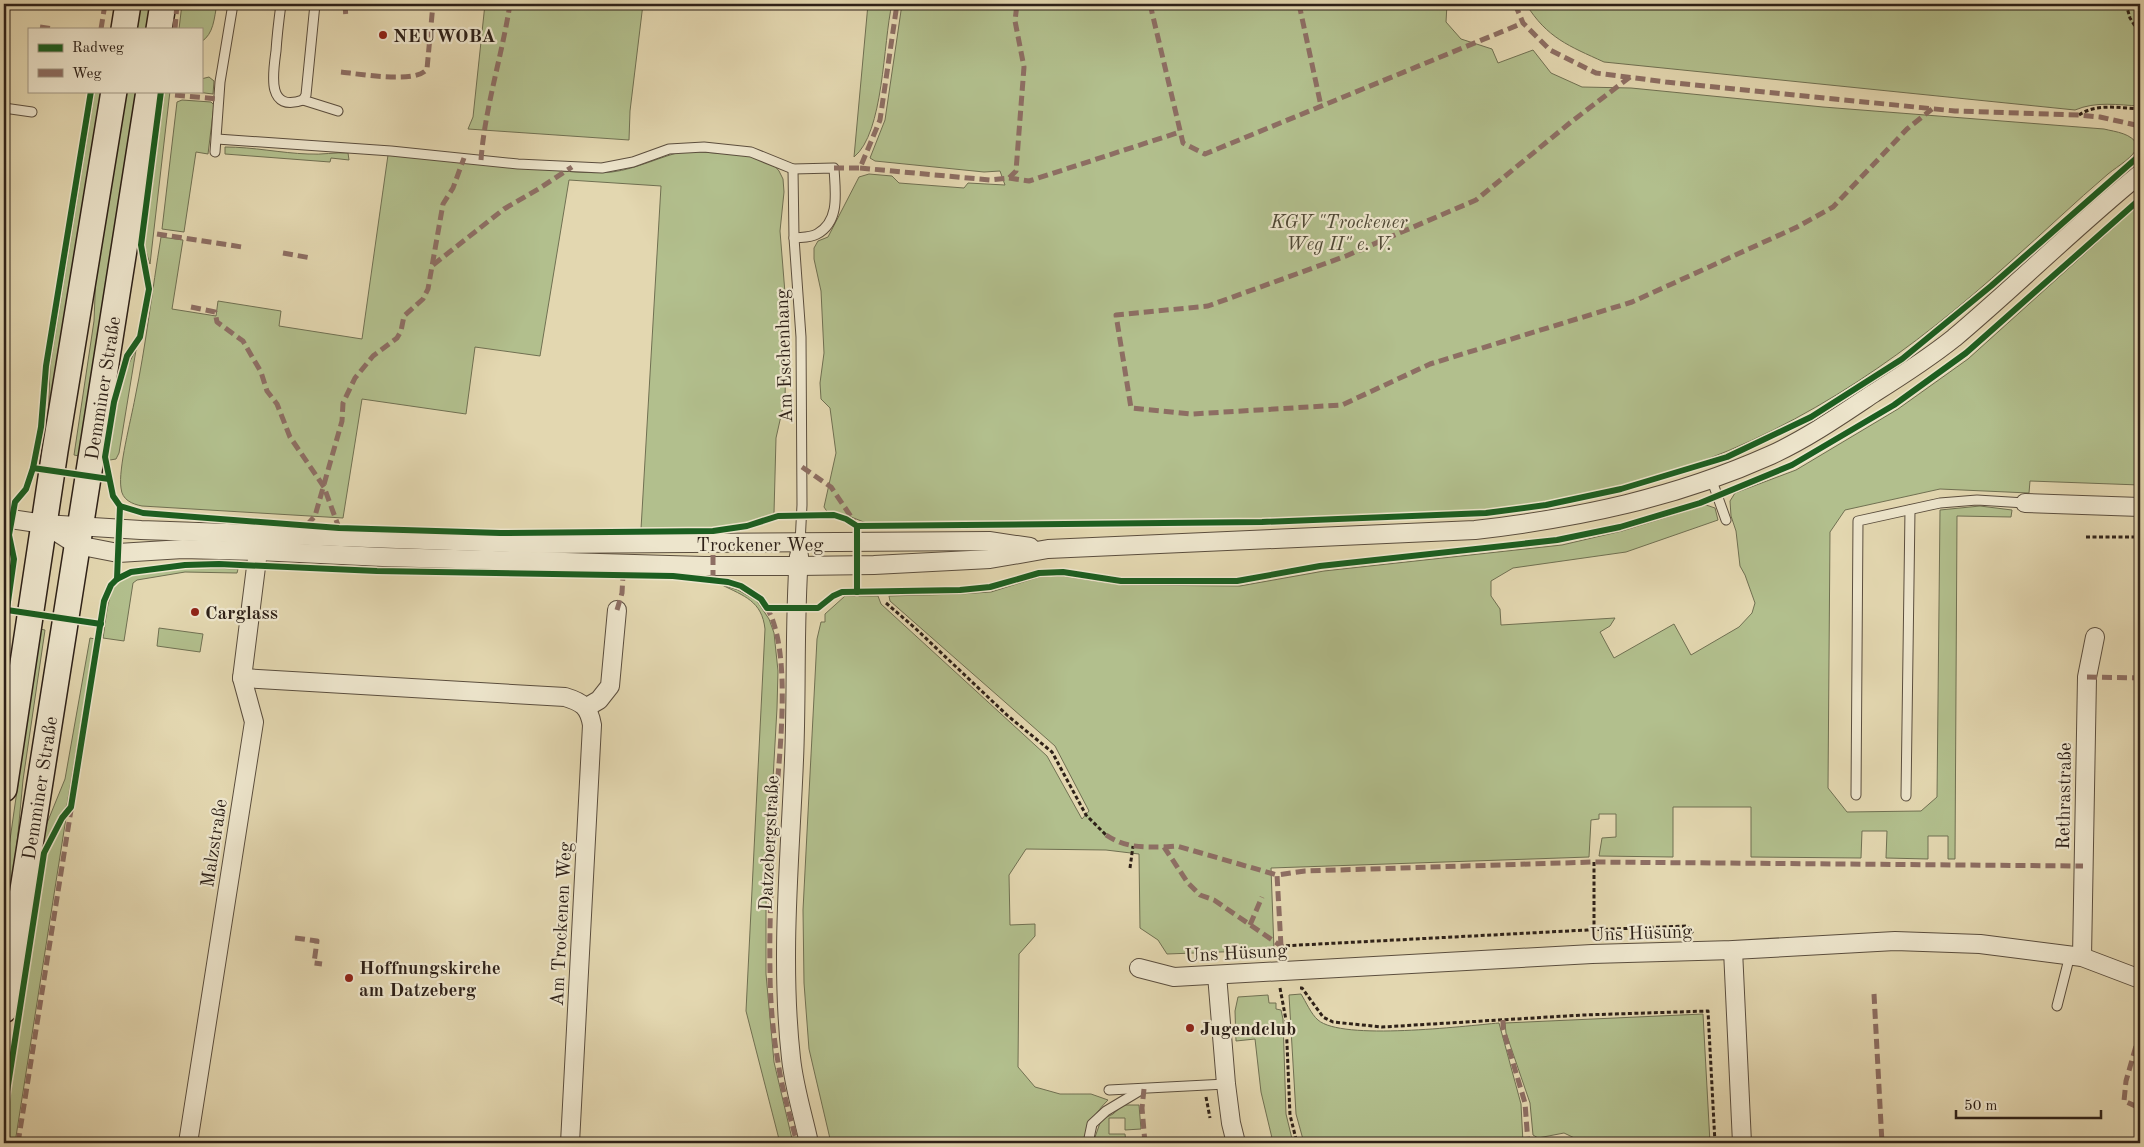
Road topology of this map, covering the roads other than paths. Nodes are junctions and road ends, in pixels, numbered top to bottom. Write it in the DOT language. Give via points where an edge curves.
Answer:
graph roads {
  1 [pos="128,4"];
  2 [pos="163,4"];
  3 [pos="233,4"];
  4 [pos="281,4"];
  5 [pos="315,4"];
  6 [pos="124,28"];
  7 [pos="159,28"];
  8 [pos="114,92"];
  9 [pos="149,92"];
  10 [pos="303,100"];
  11 [pos="4,108"];
  12 [pos="338,111"];
  13 [pos="32,112"];
  14 [pos="217,139"];
  15 [pos="215,152"];
  16 [pos="793,169"];
  17 [pos="2140,174"];
  18 [pos="794,238"];
  19 [pos="1711,478"];
  20 [pos="2025,503"];
  21 [pos="2140,507"];
  22 [pos="1910,510"];
  23 [pos="4,518"];
  24 [pos="1726,520"];
  25 [pos="44,524"];
  26 [pos="79,536"];
  27 [pos="800,543"];
  28 [pos="1048,549"];
  29 [pos="258,550"];
  30 [pos="798,566"];
  31 [pos="618,610"];
  32 [pos="2095,637"];
  33 [pos="242,678"];
  34 [pos="586,707"];
  35 [pos="4,789"];
  36 [pos="1856,795"];
  37 [pos="1906,796"];
  38 [pos="1733,950"];
  39 [pos="2076,956"];
  40 [pos="1139,968"];
  41 [pos="1218,975"];
  42 [pos="2140,979"];
  43 [pos="2057,1006"];
  44 [pos="4,1010"];
  45 [pos="1226,1084"];
  46 [pos="1144,1089"];
  47 [pos="1109,1090"];
  48 [pos="188,1143"];
  49 [pos="570,1143"];
  50 [pos="810,1143"];
  51 [pos="1088,1143"];
  52 [pos="1236,1143"];
  53 [pos="1742,1143"];
  1 -- 6 [label="main road"];
  2 -- 7 [label="main road"];
  3 -- 14 [label="lane" via="220,82"];
  4 -- 10 [label="lane" via="274,89 282,101"];
  5 -- 10 [label="lane"];
  8 -- 25 [label="main road, Demminer Straße"];
  9 -- 26 [label="main road, Demminer Straße"];
  10 -- 12 [label="lane"];
  11 -- 13 [label="lane"];
  14 -- 15 [label="lane"];
  14 -- 16 [label="lane" via="602,168 633,162 669,149 704,147 752,152"];
  16 -- 18 [label="lane, Am Eschenhang"];
  16 -- 18 [label="lane" via="834,168 836,197 834,214 826,228 812,236"];
  17 -- 19 [label="street, Trockener Weg" via="1953,338 1908,372 1819,430"];
  18 -- 27 [label="lane, Am Eschenhang" via="801,337"];
  19 -- 24 [label="lane"];
  19 -- 28 [label="street, Trockener Weg" via="1646,500 1593,513 1475,530"];
  20 -- 21 [label="street"];
  20 -- 22 [label="lane" via="1977,500"];
  22 -- 36 [label="lane" via="1858,520"];
  22 -- 37 [label="lane"];
  23 -- 25 [label="street"];
  25 -- 26 [label="street, Trockener Weg"];
  25 -- 35 [label="main road, Demminer Straße"];
  26 -- 27 [label="street, Trockener Weg" via="538,544"];
  26 -- 29 [label="street, Trockener Weg" via="118,553 183,549"];
  26 -- 44 [label="main road, Demminer Straße"];
  27 -- 28 [label="street, Trockener Weg" via="989,542"];
  27 -- 30 [label="street, Datzebergstraße"];
  28 -- 30 [label="street, Trockener Weg" via="990,559"];
  29 -- 30 [label="street, Trockener Weg" via="510,561"];
  29 -- 33 [label="street, Malzstraße"];
  30 -- 50 [label="street, Datzebergstraße" via="786,976 791,1060"];
  31 -- 34 [label="street" via="610,686 599,700"];
  32 -- 39 [label="street, Rethrastraße" via="2087,677"];
  33 -- 34 [label="street" via="565,697 580,701"];
  33 -- 48 [label="street, Malzstraße" via="254,722"];
  34 -- 49 [label="street, Am Trockenen Weg" via="592,725"];
  38 -- 39 [label="street, Uns Hüsung" via="1895,941 1980,944"];
  38 -- 41 [label="street, Uns Hüsung" via="1592,954"];
  38 -- 53 [label="street"];
  39 -- 42 [label="street, Uns Hüsung"];
  39 -- 43 [label="lane"];
  40 -- 41 [label="street, Uns Hüsung" via="1174,977"];
  41 -- 45 [label="street"];
  45 -- 46 [label="lane"];
  45 -- 52 [label="street"];
  46 -- 47 [label="lane"];
  46 -- 51 [label="lane" via="1106,1111 1092,1124"];
}
